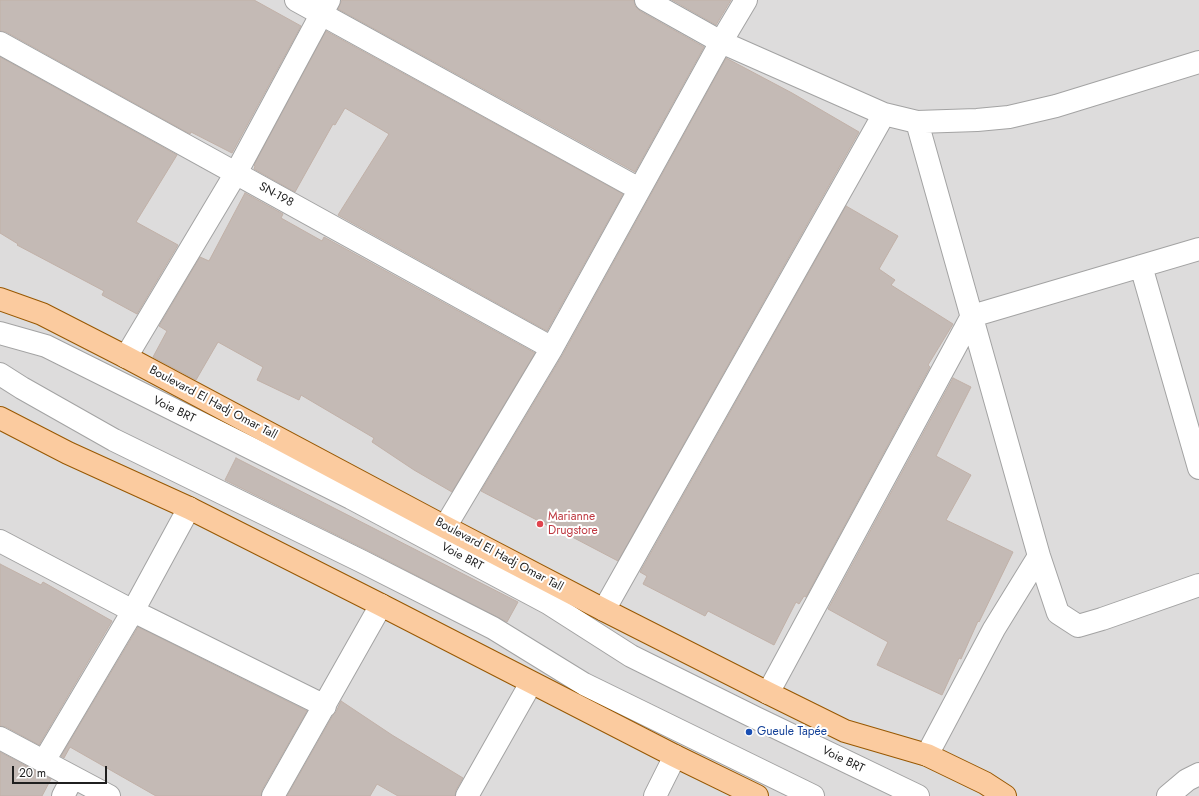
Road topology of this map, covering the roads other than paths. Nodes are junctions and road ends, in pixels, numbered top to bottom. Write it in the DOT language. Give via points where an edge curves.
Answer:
graph roads {
  1 [pos="296,0"];
  2 [pos="646,0"];
  3 [pos="746,0"];
  4 [pos="326,7"];
  5 [pos="721,42"];
  6 [pos="0,43"];
  7 [pos="1199,62"];
  8 [pos="884,114"];
  9 [pos="916,122"];
  10 [pos="236,173"];
  11 [pos="639,189"];
  12 [pos="1199,249"];
  13 [pos="1140,266"];
  14 [pos="0,299"];
  15 [pos="972,316"];
  16 [pos="0,333"];
  17 [pos="552,348"];
  18 [pos="126,357"];
  19 [pos="0,374"];
  20 [pos="0,418"];
  21 [pos="1199,468"];
  22 [pos="190,508"];
  23 [pos="445,527"];
  24 [pos="0,541"];
  25 [pos="1039,556"];
  26 [pos="1199,585"];
  27 [pos="381,605"];
  28 [pos="604,610"];
  29 [pos="133,611"];
  30 [pos="531,683"];
  31 [pos="768,693"];
  32 [pos="325,706"];
  33 [pos="0,738"];
  34 [pos="927,755"];
  35 [pos="675,756"];
  36 [pos="44,761"];
  37 [pos="1199,774"];
  38 [pos="73,777"];
  39 [pos="63,796"];
  40 [pos="109,796"];
  41 [pos="273,796"];
  42 [pos="467,796"];
  43 [pos="655,796"];
  44 [pos="757,796"];
  45 [pos="813,796"];
  46 [pos="918,796"];
  47 [pos="1005,796"];
  48 [pos="1168,796"];
  1 -- 4 [label="street"];
  2 -- 5 [label="street"];
  3 -- 5 [label="street"];
  4 -- 10 [label="street"];
  4 -- 11 [label="street"];
  5 -- 8 [label="street"];
  5 -- 11 [label="street"];
  6 -- 10 [label="street, SN-198"];
  7 -- 9 [label="street" via="1056,106 1008,117"];
  8 -- 9 [label="street"];
  8 -- 28 [label="street"];
  9 -- 15 [label="street"];
  10 -- 17 [label="street, SN-198"];
  10 -- 18 [label="street"];
  11 -- 17 [label="street"];
  12 -- 13 [label="street"];
  13 -- 15 [label="street"];
  13 -- 21 [label="street"];
  14 -- 18 [label="main road, Boulevard El Hadj Omar Tall" via="42,314"];
  15 -- 25 [label="street"];
  15 -- 31 [label="street"];
  16 -- 46 [label="street, Voie BRT" via="46,346 351,498 548,603 631,656"];
  17 -- 23 [label="street"];
  18 -- 23 [label="main road, Boulevard El Hadj Omar Tall"];
  19 -- 45 [label="street" via="114,440 493,628 584,684"];
  20 -- 22 [label="main road" via="68,453"];
  22 -- 27 [label="main road"];
  22 -- 29 [label="street"];
  23 -- 28 [label="main road, Boulevard El Hadj Omar Tall"];
  24 -- 29 [label="street"];
  25 -- 26 [label="street" via="1058,613 1078,626"];
  25 -- 34 [label="street" via="994,629"];
  27 -- 30 [label="main road"];
  27 -- 32 [label="street"];
  28 -- 31 [label="main road, Boulevard El Hadj Omar Tall"];
  29 -- 32 [label="street"];
  29 -- 36 [label="street"];
  30 -- 35 [label="main road"];
  30 -- 42 [label="street"];
  31 -- 34 [label="main road, Boulevard El Hadj Omar Tall" via="845,731"];
  32 -- 41 [label="street"];
  33 -- 36 [label="street"];
  34 -- 47 [label="main road, Boulevard El Hadj Omar Tall" via="985,783"];
  35 -- 43 [label="street"];
  35 -- 44 [label="main road"];
  36 -- 38 [label="street"];
  37 -- 48 [label="street" via="1187,780"];
  38 -- 39 [label="street"];
  38 -- 40 [label="street"];
}
